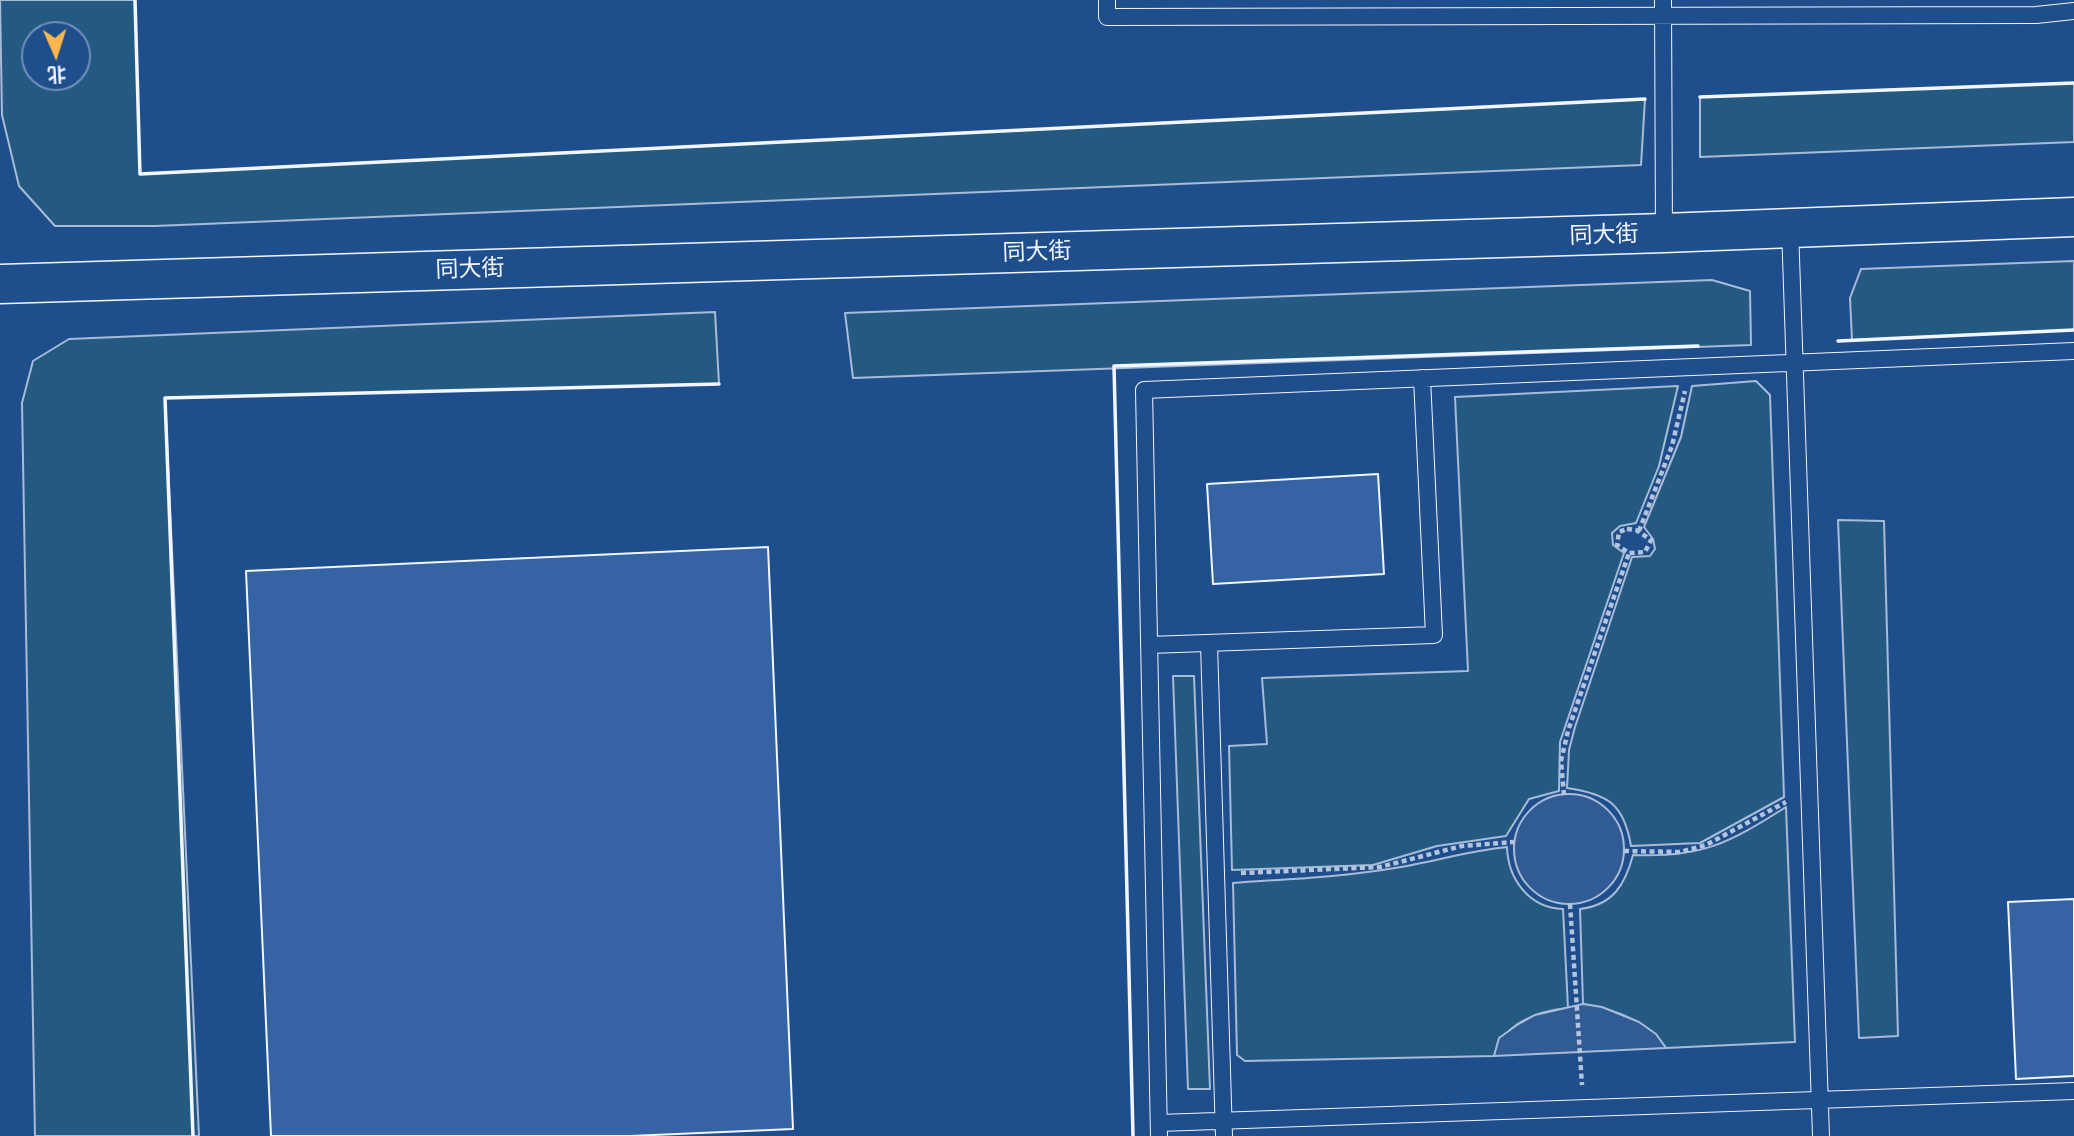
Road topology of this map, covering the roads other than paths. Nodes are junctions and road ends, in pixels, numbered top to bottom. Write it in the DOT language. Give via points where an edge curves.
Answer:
graph roads {
  1 [pos="1107,0"];
  2 [pos="1663,8"];
  3 [pos="2074,10"];
  4 [pos="2074,216"];
  5 [pos="1790,228"];
  6 [pos="1664,233"];
  7 [pos="0,284"];
  8 [pos="2074,351"];
  9 [pos="1794,362"];
  10 [pos="1422,378"];
  11 [pos="1209,643"];
  12 [pos="1149,646"];
  13 [pos="2074,1091"];
  14 [pos="1820,1099"];
  15 [pos="1224,1128"];
  16 [pos="1159,1129"];
  17 [pos="1821,1136"];
  1 -- 2 [label="lane" via="1107,18"];
  2 -- 3 [label="lane" via="2036,15"];
  2 -- 6 [label="lane"];
  4 -- 5 [label="street, 同大街"];
  5 -- 6 [label="street, 同大街"];
  5 -- 9 [label="lane"];
  6 -- 7 [label="street, 同大街"];
  8 -- 9 [label="lane"];
  9 -- 10 [label="lane"];
  9 -- 14 [label="lane"];
  10 -- 11 [label="lane" via="1434,635"];
  10 -- 12 [label="lane" via="1144,390"];
  11 -- 12 [label="lane"];
  11 -- 15 [label="lane"];
  12 -- 16 [label="lane"];
  13 -- 14 [label="lane"];
  14 -- 15 [label="lane"];
  14 -- 17 [label="lane"];
  15 -- 16 [label="lane"];
}
